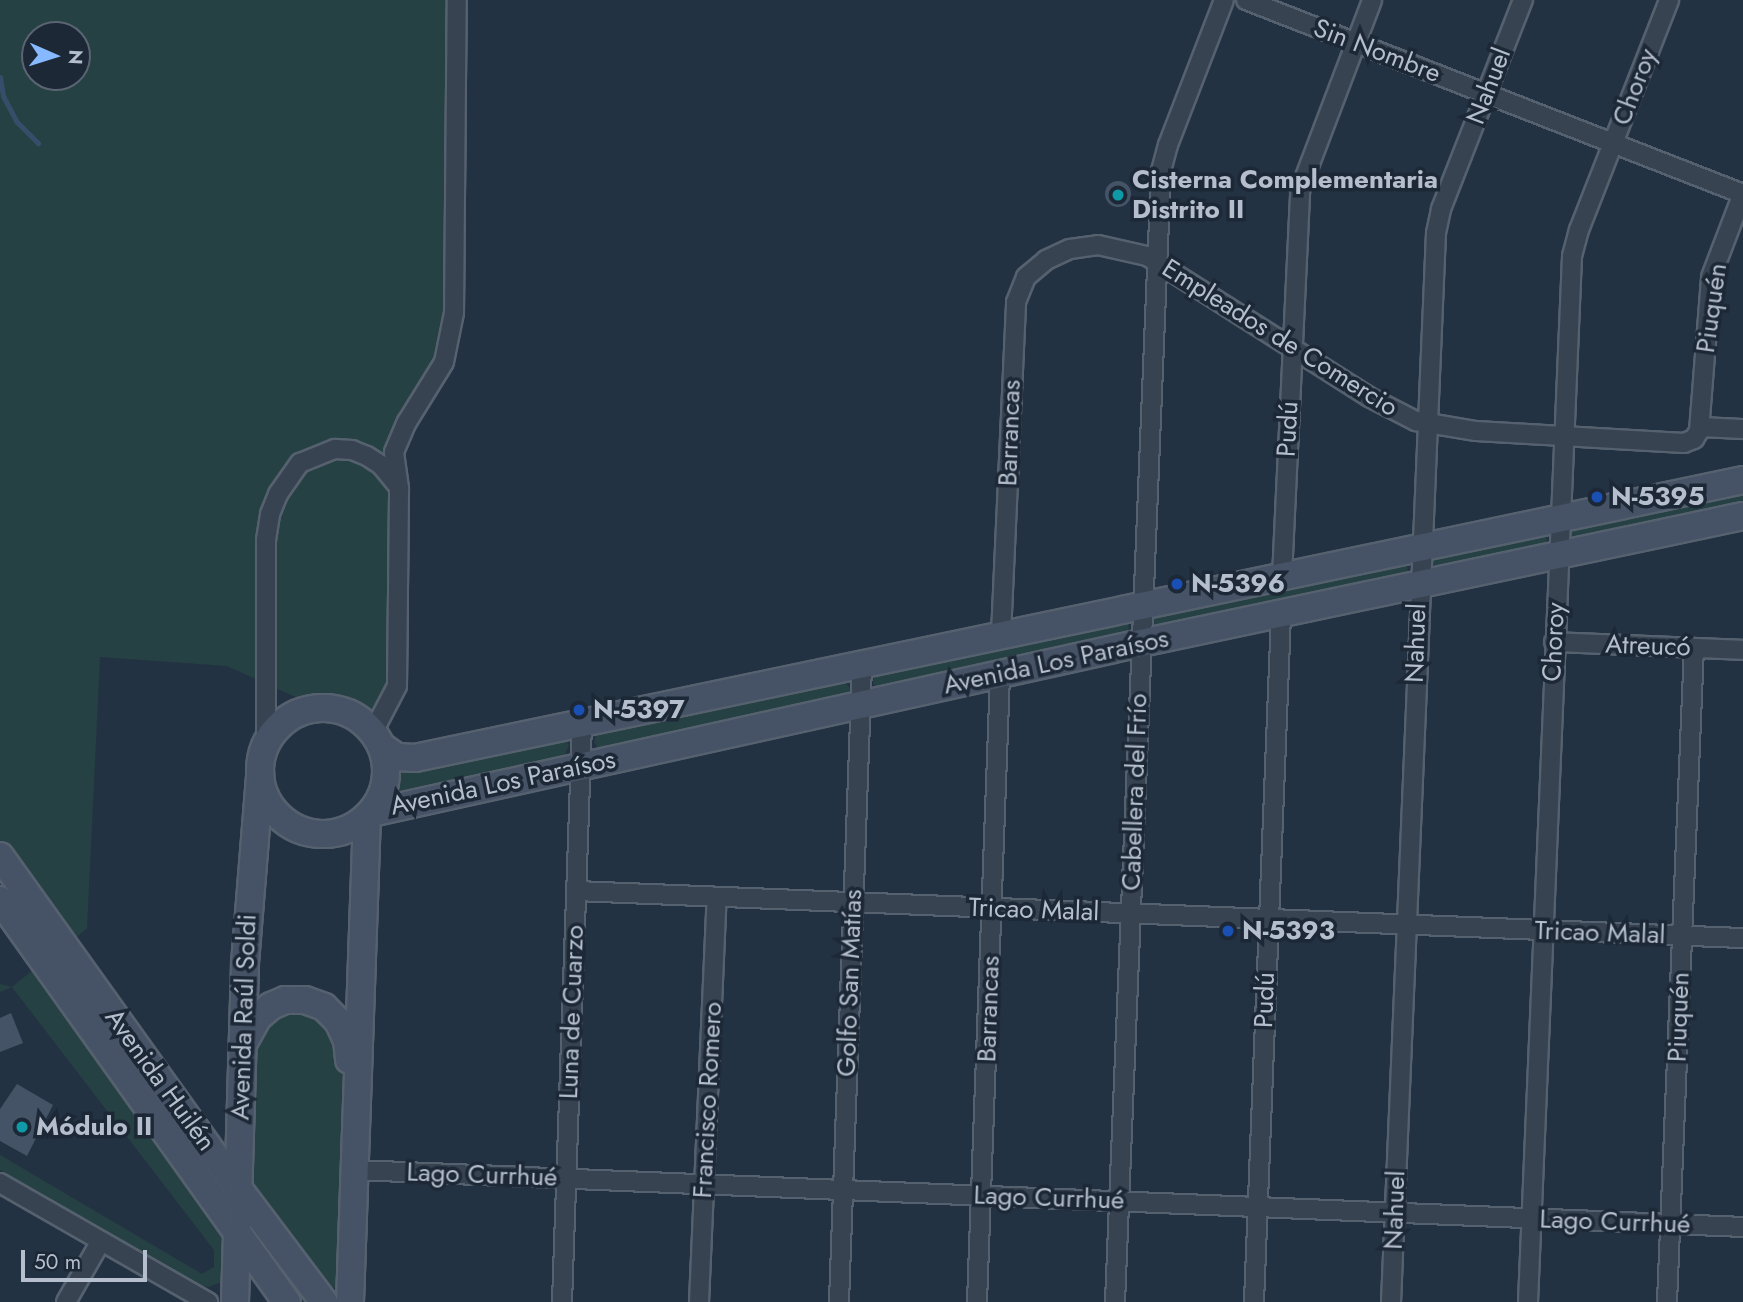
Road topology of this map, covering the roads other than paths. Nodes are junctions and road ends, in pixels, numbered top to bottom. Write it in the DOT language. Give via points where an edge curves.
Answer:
graph roads {
  1 [pos="457,0"];
  2 [pos="1224,0"];
  3 [pos="1246,0"];
  4 [pos="1372,0"];
  5 [pos="1523,0"];
  6 [pos="1669,0"];
  7 [pos="1356,43"];
  8 [pos="1486,94"];
  9 [pos="1613,144"];
  10 [pos="1743,194"];
  11 [pos="1157,261"];
  12 [pos="1015,315"];
  13 [pos="1292,347"];
  14 [pos="1427,424"];
  15 [pos="1700,427"];
  16 [pos="1743,429"];
  17 [pos="1563,436"];
  18 [pos="1743,480"];
  19 [pos="399,488"];
  20 [pos="1743,516"];
  21 [pos="1559,519"];
  22 [pos="1420,548"];
  23 [pos="1558,555"];
  24 [pos="1282,577"];
  25 [pos="1419,584"];
  26 [pos="1143,606"];
  27 [pos="1281,614"];
  28 [pos="1002,635"];
  29 [pos="1554,642"];
  30 [pos="1141,643"];
  31 [pos="1694,648"];
  32 [pos="1743,650"];
  33 [pos="862,664"];
  34 [pos="1000,674"];
  35 [pos="860,705"];
  36 [pos="582,723"];
  37 [pos="377,739"];
  38 [pos="266,745"];
  39 [pos="580,766"];
  40 [pos="260,775"];
  41 [pos="369,816"];
  42 [pos="0,856"];
  43 [pos="576,891"];
  44 [pos="717,897"];
  45 [pos="0,900"];
  46 [pos="853,902"];
  47 [pos="992,908"];
  48 [pos="1131,914"];
  49 [pos="1269,919"];
  50 [pos="1406,925"];
  51 [pos="1543,930"];
  52 [pos="1682,936"];
  53 [pos="1743,939"];
  54 [pos="243,1044"];
  55 [pos="240,1112"];
  56 [pos="356,1117"];
  57 [pos="200,1135"];
  58 [pos="355,1170"];
  59 [pos="566,1179"];
  60 [pos="0,1183"];
  61 [pos="704,1184"];
  62 [pos="238,1188"];
  63 [pos="843,1190"];
  64 [pos="981,1196"];
  65 [pos="1119,1201"];
  66 [pos="1257,1207"];
  67 [pos="1394,1212"];
  68 [pos="1532,1218"];
  69 [pos="1670,1224"];
  70 [pos="1743,1227"];
  71 [pos="237,1231"];
  72 [pos="101,1241"];
  73 [pos="66,1302"];
  74 [pos="208,1302"];
  75 [pos="235,1302"];
  76 [pos="287,1302"];
  77 [pos="324,1302"];
  78 [pos="350,1302"];
  79 [pos="562,1302"];
  80 [pos="699,1302"];
  81 [pos="839,1302"];
  82 [pos="977,1302"];
  83 [pos="1115,1302"];
  84 [pos="1254,1302"];
  85 [pos="1391,1302"];
  86 [pos="1528,1302"];
  87 [pos="1667,1302"];
  1 -- 19 [label="street" via="454,313 444,362 394,452"];
  2 -- 11 [label="street, Cabellera del Frío" via="1165,154"];
  3 -- 7 [label="street, Sin Nombre"];
  4 -- 7 [label="street, Pudú"];
  5 -- 8 [label="street, Nahuel"];
  6 -- 9 [label="street, Choroy"];
  7 -- 8 [label="street, Sin Nombre"];
  7 -- 13 [label="street, Pudú" via="1300,190"];
  8 -- 9 [label="street, Sin Nombre"];
  8 -- 14 [label="street, Nahuel" via="1437,225"];
  9 -- 10 [label="street, Sin Nombre"];
  9 -- 17 [label="street, Choroy" via="1572,256"];
  10 -- 15 [label="street, Piuquén" via="1711,277"];
  11 -- 12 [label="street, Empleados de Comercio" via="1124,248 1098,245 1057,253 1026,277"];
  11 -- 13 [label="street, Empleados de Comercio"];
  11 -- 26 [label="street, Cabellera del Frío"];
  12 -- 28 [label="street, Barrancas"];
  13 -- 14 [label="street, Empleados de Comercio" via="1392,411"];
  13 -- 24 [label="street, Pudú"];
  14 -- 17 [label="street, Empleados de Comercio"];
  14 -- 22 [label="street, Nahuel"];
  15 -- 16 [label="street"];
  15 -- 17 [label="street, Empleados de Comercio" via="1696,437 1684,443"];
  17 -- 21 [label="street, Choroy"];
  18 -- 21 [label="main road, Avenida Los Paraísos"];
  19 -- 37 [label="street" via="397,686"];
  19 -- 38 [label="street" via="381,465 367,456 335,449 300,463 278,494 266,540"];
  20 -- 23 [label="main road, Avenida Los Paraísos"];
  21 -- 22 [label="main road, Avenida Los Paraísos"];
  21 -- 23 [label="street, Choroy"];
  22 -- 24 [label="main road, Avenida Los Paraísos"];
  22 -- 25 [label="street, Nahuel"];
  23 -- 25 [label="main road, Avenida Los Paraísos"];
  23 -- 29 [label="street, Choroy"];
  24 -- 26 [label="main road, Avenida Los Paraísos"];
  25 -- 27 [label="main road, Avenida Los Paraísos"];
  25 -- 50 [label="street, Nahuel"];
  26 -- 28 [label="main road, Avenida Los Paraísos"];
  26 -- 30 [label="street, Cabellera del Frío"];
  27 -- 30 [label="main road, Avenida Los Paraísos"];
  27 -- 49 [label="street, Pudú"];
  28 -- 33 [label="main road, Avenida Los Paraísos"];
  29 -- 31 [label="street, Atreucó"];
  29 -- 51 [label="street, Choroy"];
  30 -- 34 [label="main road, Avenida Los Paraísos"];
  30 -- 48 [label="street, Cabellera del Frío"];
  31 -- 32 [label="street, Atreucó"];
  31 -- 52 [label="street, Piuquén"];
  33 -- 35 [label="street, Golfo San Matías"];
  33 -- 36 [label="main road, Avenida Los Paraísos"];
  34 -- 35 [label="main road, Avenida Los Paraísos"];
  34 -- 47 [label="street, Barrancas"];
  35 -- 39 [label="main road, Avenida Los Paraísos"];
  35 -- 46 [label="street, Golfo San Matías"];
  36 -- 37 [label="main road, Avenida Los Paraísos" via="410,759 397,757"];
  36 -- 39 [label="street, Luna de Cuarzo"];
  37 -- 38 [label="main road, Avenida Los Paraísos" via="344,711 314,709 285,720"];
  37 -- 41 [label="main road, Avenida Los Paraísos" via="387,768 386,783"];
  38 -- 40 [label="main road, Avenida Los Paraísos"];
  39 -- 41 [label="main road, Avenida Los Paraísos"];
  39 -- 43 [label="street, Luna de Cuarzo"];
  40 -- 41 [label="main road, Avenida Los Paraísos" via="269,803 297,829 335,834"];
  40 -- 54 [label="main road, Avenida Raúl Soldi"];
  41 -- 56 [label="main road"];
  42 -- 57 [label="main road, Avenida Huilén"];
  43 -- 44 [label="street, Tricao Malal"];
  43 -- 59 [label="street, Luna de Cuarzo"];
  44 -- 46 [label="street, Tricao Malal"];
  44 -- 61 [label="street, Francisco Romero"];
  45 -- 71 [label="main road, Avenida Huilén"];
  46 -- 47 [label="street, Tricao Malal"];
  46 -- 63 [label="street, Golfo San Matías"];
  47 -- 48 [label="street, Tricao Malal"];
  47 -- 64 [label="street, Barrancas"];
  48 -- 49 [label="street, Tricao Malal"];
  48 -- 65 [label="street, Cabellera del Frío"];
  49 -- 50 [label="street, Tricao Malal"];
  49 -- 66 [label="street, Pudú"];
  50 -- 51 [label="street, Tricao Malal"];
  50 -- 67 [label="street, Nahuel"];
  51 -- 52 [label="street, Tricao Malal"];
  51 -- 68 [label="street, Choroy"];
  52 -- 53 [label="street, Tricao Malal"];
  52 -- 69 [label="street, Piuquén"];
  54 -- 55 [label="main road, Avenida Raúl Soldi"];
  54 -- 56 [label="main road" via="258,1017 278,1002 299,999 324,1007 347,1040 348,1079"];
  55 -- 57 [label="main road" via="237,1127 226,1139 210,1141"];
  55 -- 62 [label="main road, Avenida Raúl Soldi"];
  56 -- 58 [label="main road"];
  57 -- 62 [label="main road, Avenida Huilén"];
  58 -- 59 [label="street, Lago Currhué"];
  58 -- 78 [label="main road"];
  59 -- 61 [label="street, Lago Currhué"];
  59 -- 79 [label="street, Luna de Cuarzo"];
  60 -- 72 [label="street"];
  61 -- 63 [label="street, Lago Currhué"];
  61 -- 80 [label="street, Francisco Romero"];
  62 -- 71 [label="main road, Avenida Raúl Soldi"];
  62 -- 77 [label="main road, Avenida Huilén"];
  63 -- 64 [label="street, Lago Currhué"];
  63 -- 81 [label="street, Golfo San Matías"];
  64 -- 65 [label="street, Lago Currhué"];
  64 -- 82 [label="street, Barrancas"];
  65 -- 66 [label="street, Lago Currhué"];
  65 -- 83 [label="street, Cabellera del Frío"];
  66 -- 67 [label="street, Lago Currhué"];
  66 -- 84 [label="street, Pudú"];
  67 -- 68 [label="street, Lago Currhué"];
  67 -- 85 [label="street, Nahuel"];
  68 -- 69 [label="street, Lago Currhué"];
  68 -- 86 [label="street, Choroy"];
  69 -- 70 [label="street, Lago Currhué"];
  69 -- 87 [label="street, Piuquén"];
  71 -- 75 [label="main road, Avenida Raúl Soldi"];
  71 -- 76 [label="main road, Avenida Huilén"];
  72 -- 73 [label="street"];
  72 -- 74 [label="street"];
}
